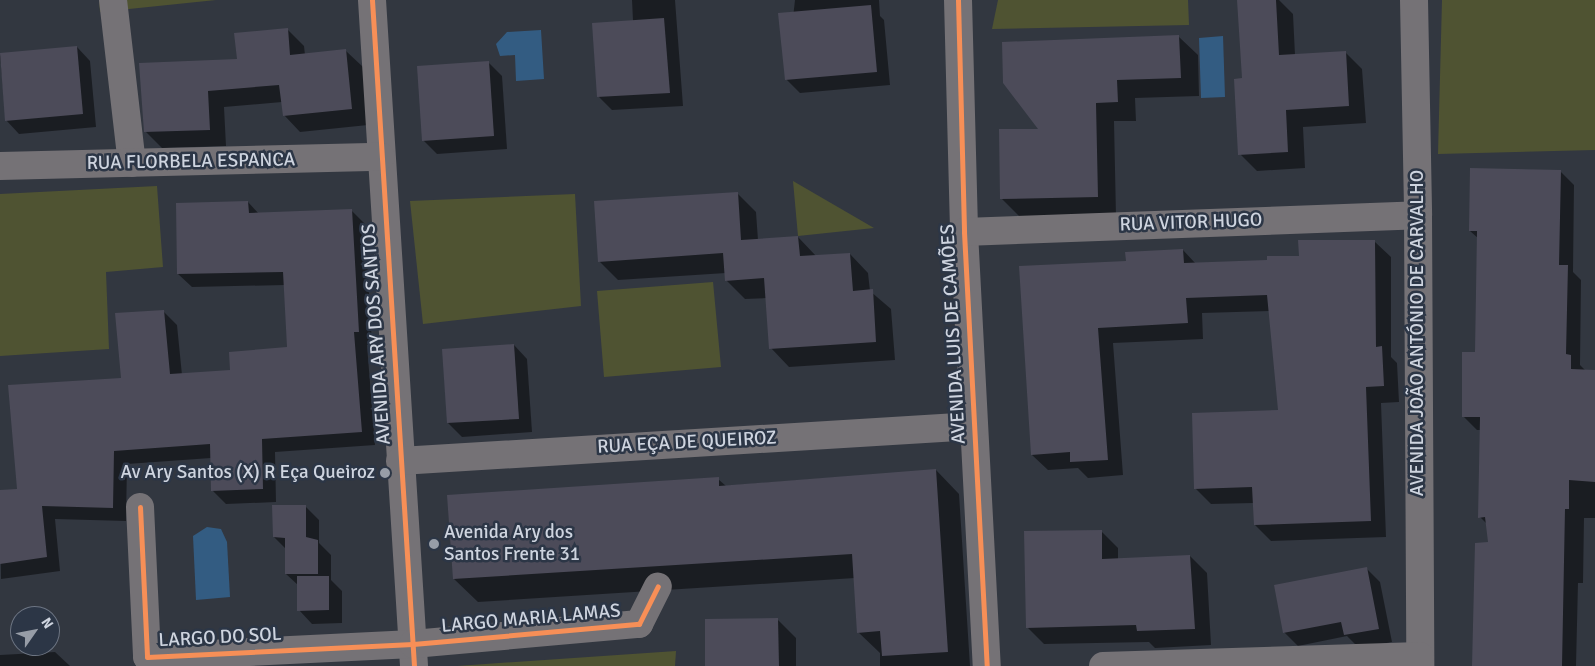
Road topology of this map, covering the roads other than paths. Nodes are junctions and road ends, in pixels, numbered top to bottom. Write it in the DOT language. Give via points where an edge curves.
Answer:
graph roads {
  1 [pos="113,0"];
  2 [pos="372,0"];
  3 [pos="958,0"];
  4 [pos="1414,0"];
  5 [pos="381,157"];
  6 [pos="132,163"];
  7 [pos="0,166"];
  8 [pos="1418,215"];
  9 [pos="964,232"];
  10 [pos="974,426"];
  11 [pos="400,462"];
  12 [pos="140,507"];
  13 [pos="658,586"];
  14 [pos="414,655"];
  15 [pos="1420,661"];
  16 [pos="987,666"];
  17 [pos="1103,666"];
  1 -- 6 [label="street"];
  2 -- 5 [label="street, AVENIDA ARY DOS SANTOS"];
  3 -- 9 [label="street, AVENIDA LUIS DE CAMÕES"];
  4 -- 8 [label="street, AVENIDA JOÃO ANTÓNIO DE CARVALHO"];
  5 -- 6 [label="street, RUA FLORBELA ESPANCA"];
  5 -- 11 [label="street, AVENIDA ARY DOS SANTOS"];
  6 -- 7 [label="street, RUA FLORBELA ESPANCA"];
  8 -- 9 [label="street, RUA VITOR HUGO"];
  8 -- 15 [label="street, AVENIDA JOÃO ANTÓNIO DE CARVALHO"];
  9 -- 10 [label="street, AVENIDA LUIS DE CAMÕES"];
  10 -- 11 [label="street, RUA EÇA DE QUEIROZ"];
  10 -- 16 [label="street, AVENIDA LUIS DE CAMÕES"];
  11 -- 14 [label="street, AVENIDA ARY DOS SANTOS"];
  12 -- 14 [label="street, LARGO DO SOL" via="147,657"];
  13 -- 14 [label="street, LARGO MARIA LAMAS" via="639,624"];
  15 -- 17 [label="street"];
}
